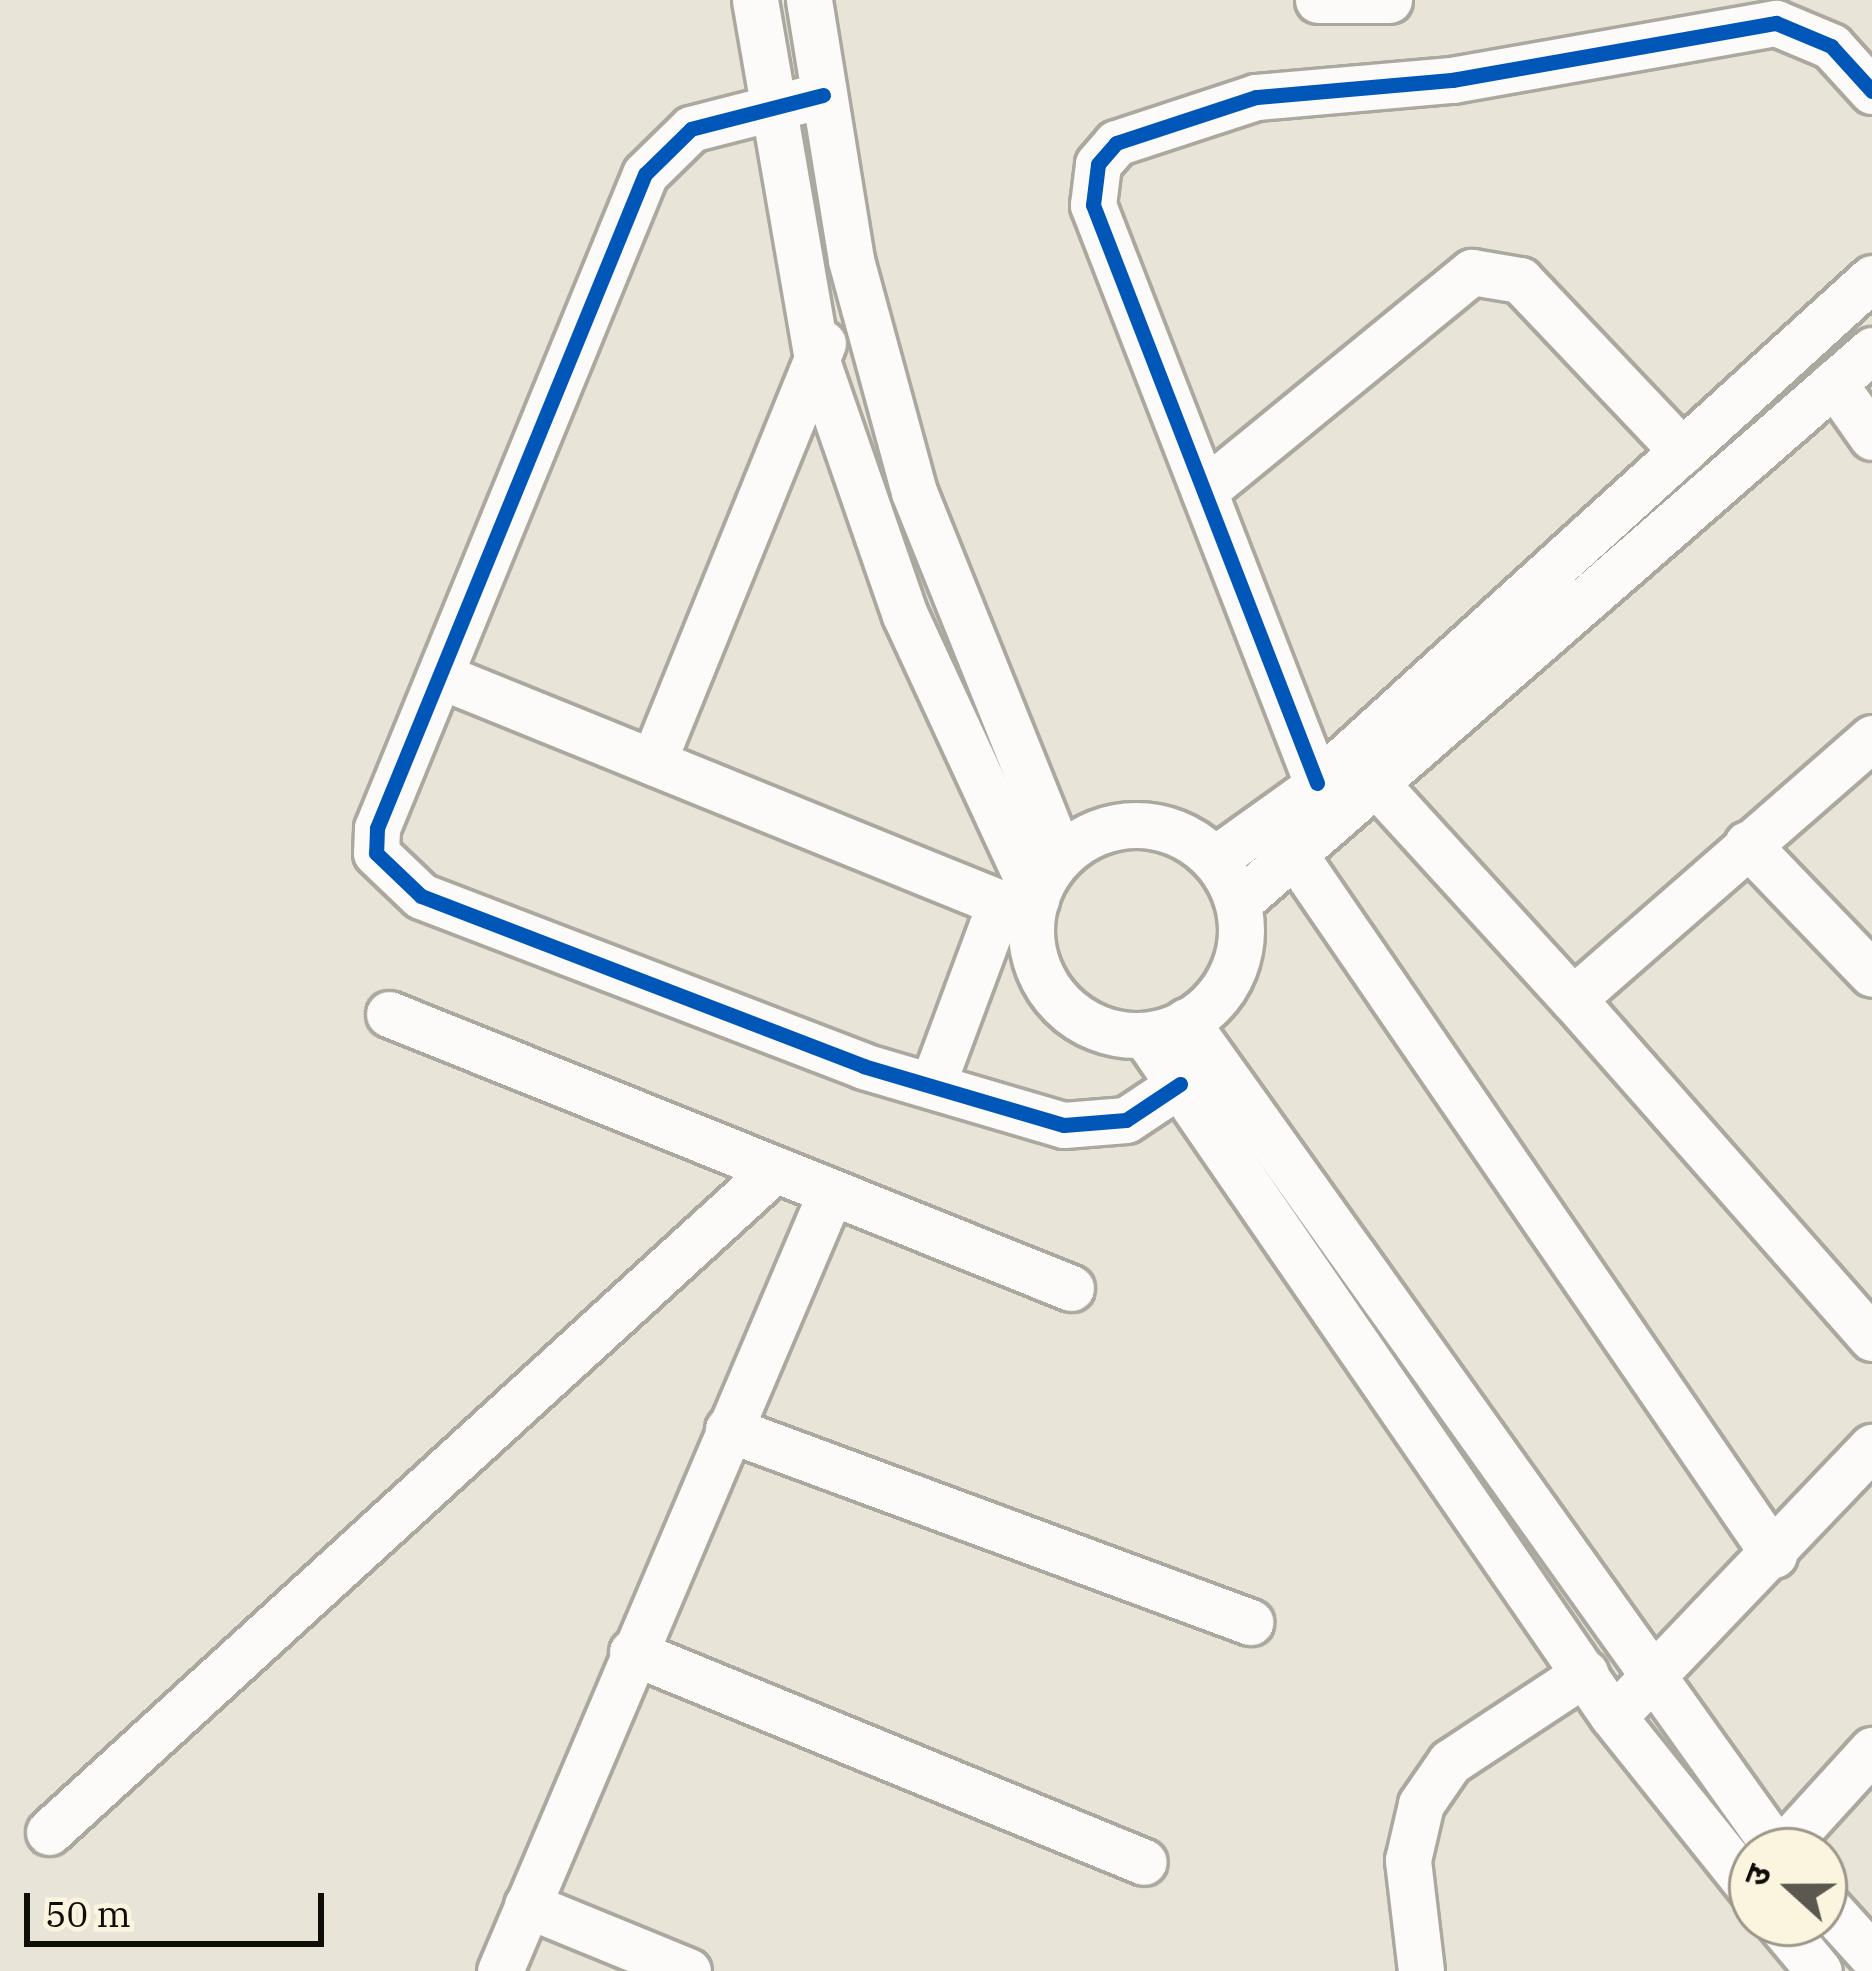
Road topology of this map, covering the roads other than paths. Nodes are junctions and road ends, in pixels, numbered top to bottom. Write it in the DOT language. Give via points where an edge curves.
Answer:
graph roads {
  1 [pos="755,0"];
  2 [pos="809,0"];
  3 [pos="1318,0"];
  4 [pos="1389,0"];
  5 [pos="1872,91"];
  6 [pos="823,95"];
  7 [pos="769,108"];
  8 [pos="1872,278"];
  9 [pos="864,310"];
  10 [pos="815,350"];
  11 [pos="1872,350"];
  12 [pos="1834,383"];
  13 [pos="1872,437"];
  14 [pos="1682,451"];
  15 [pos="1204,491"];
  16 [pos="443,676"];
  17 [pos="1872,738"];
  18 [pos="653,762"];
  19 [pos="1317,783"];
  20 [pos="1380,788"];
  21 [pos="1747,844"];
  22 [pos="1061,857"];
  23 [pos="1215,859"];
  24 [pos="1299,861"];
  25 [pos="1239,902"];
  26 [pos="1023,908"];
  27 [pos="1872,974"];
  28 [pos="1573,999"];
  29 [pos="389,1014"];
  30 [pos="1166,1029"];
  31 [pos="1180,1084"];
  32 [pos="932,1086"];
  33 [pos="774,1170"];
  34 [pos="831,1192"];
  35 [pos="1071,1288"];
  36 [pos="1872,1338"];
  37 [pos="728,1429"];
  38 [pos="1872,1447"];
  39 [pos="1774,1555"];
  40 [pos="1250,1622"];
  41 [pos="632,1652"];
  42 [pos="1585,1673"];
  43 [pos="1652,1683"];
  44 [pos="1612,1715"];
  45 [pos="1872,1750"];
  46 [pos="1761,1827"];
  47 [pos="1801,1827"];
  48 [pos="49,1832"];
  49 [pos="1728,1860"];
  50 [pos="1144,1862"];
  51 [pos="527,1905"];
  52 [pos="1848,1930"];
  53 [pos="1799,1947"];
  54 [pos="1872,1956"];
  55 [pos="500,1971"];
  56 [pos="688,1971"];
  57 [pos="1421,1971"];
  58 [pos="1819,1971"];
  1 -- 7 [label="street"];
  2 -- 6 [label="street"];
  3 -- 4 [label="street"];
  5 -- 15 [label="street" via="1831,46 1776,23 1451,80 1256,97 1116,143 1092,178 1093,205"];
  6 -- 7 [label="street"];
  6 -- 9 [label="street"];
  7 -- 10 [label="street"];
  7 -- 16 [label="street" via="691,129 645,174"];
  8 -- 14 [label="street"];
  9 -- 10 [label="street"];
  9 -- 22 [label="street" via="914,492"];
  10 -- 18 [label="street"];
  10 -- 26 [label="street" via="905,615"];
  11 -- 12 [label="street"];
  12 -- 13 [label="street"];
  12 -- 20 [label="street"];
  14 -- 15 [label="street" via="1520,280 1472,272"];
  14 -- 19 [label="street"];
  15 -- 19 [label="street"];
  16 -- 18 [label="street"];
  16 -- 32 [label="street" via="376,828 384,872 421,896"];
  17 -- 21 [label="street"];
  18 -- 26 [label="street"];
  19 -- 23 [label="street"];
  20 -- 24 [label="street"];
  20 -- 28 [label="street"];
  21 -- 27 [label="street"];
  21 -- 28 [label="street"];
  22 -- 23 [label="street" via="1101,831 1137,825 1173,831"];
  22 -- 26 [label="street"];
  23 -- 25 [label="street"];
  24 -- 25 [label="street"];
  24 -- 39 [label="street"];
  25 -- 30 [label="street" via="1240,952"];
  26 -- 30 [label="street" via="1039,971 1071,1013"];
  26 -- 32 [label="street"];
  28 -- 36 [label="street"];
  29 -- 33 [label="street"];
  30 -- 31 [label="street"];
  30 -- 43 [label="street"];
  31 -- 32 [label="street" via="1093,1130"];
  31 -- 42 [label="street"];
  33 -- 34 [label="street"];
  33 -- 48 [label="street"];
  34 -- 35 [label="street"];
  34 -- 37 [label="street"];
  37 -- 40 [label="street"];
  37 -- 41 [label="street"];
  38 -- 39 [label="street"];
  39 -- 43 [label="street"];
  41 -- 50 [label="street"];
  41 -- 51 [label="street"];
  42 -- 44 [label="street"];
  42 -- 57 [label="street" via="1450,1762 1421,1804 1408,1860"];
  43 -- 44 [label="street"];
  43 -- 46 [label="street"];
  44 -- 49 [label="street"];
  45 -- 47 [label="street"];
  51 -- 55 [label="street"];
  51 -- 56 [label="street"];
  52 -- 54 [label="street"];
  53 -- 58 [label="street"];
}
